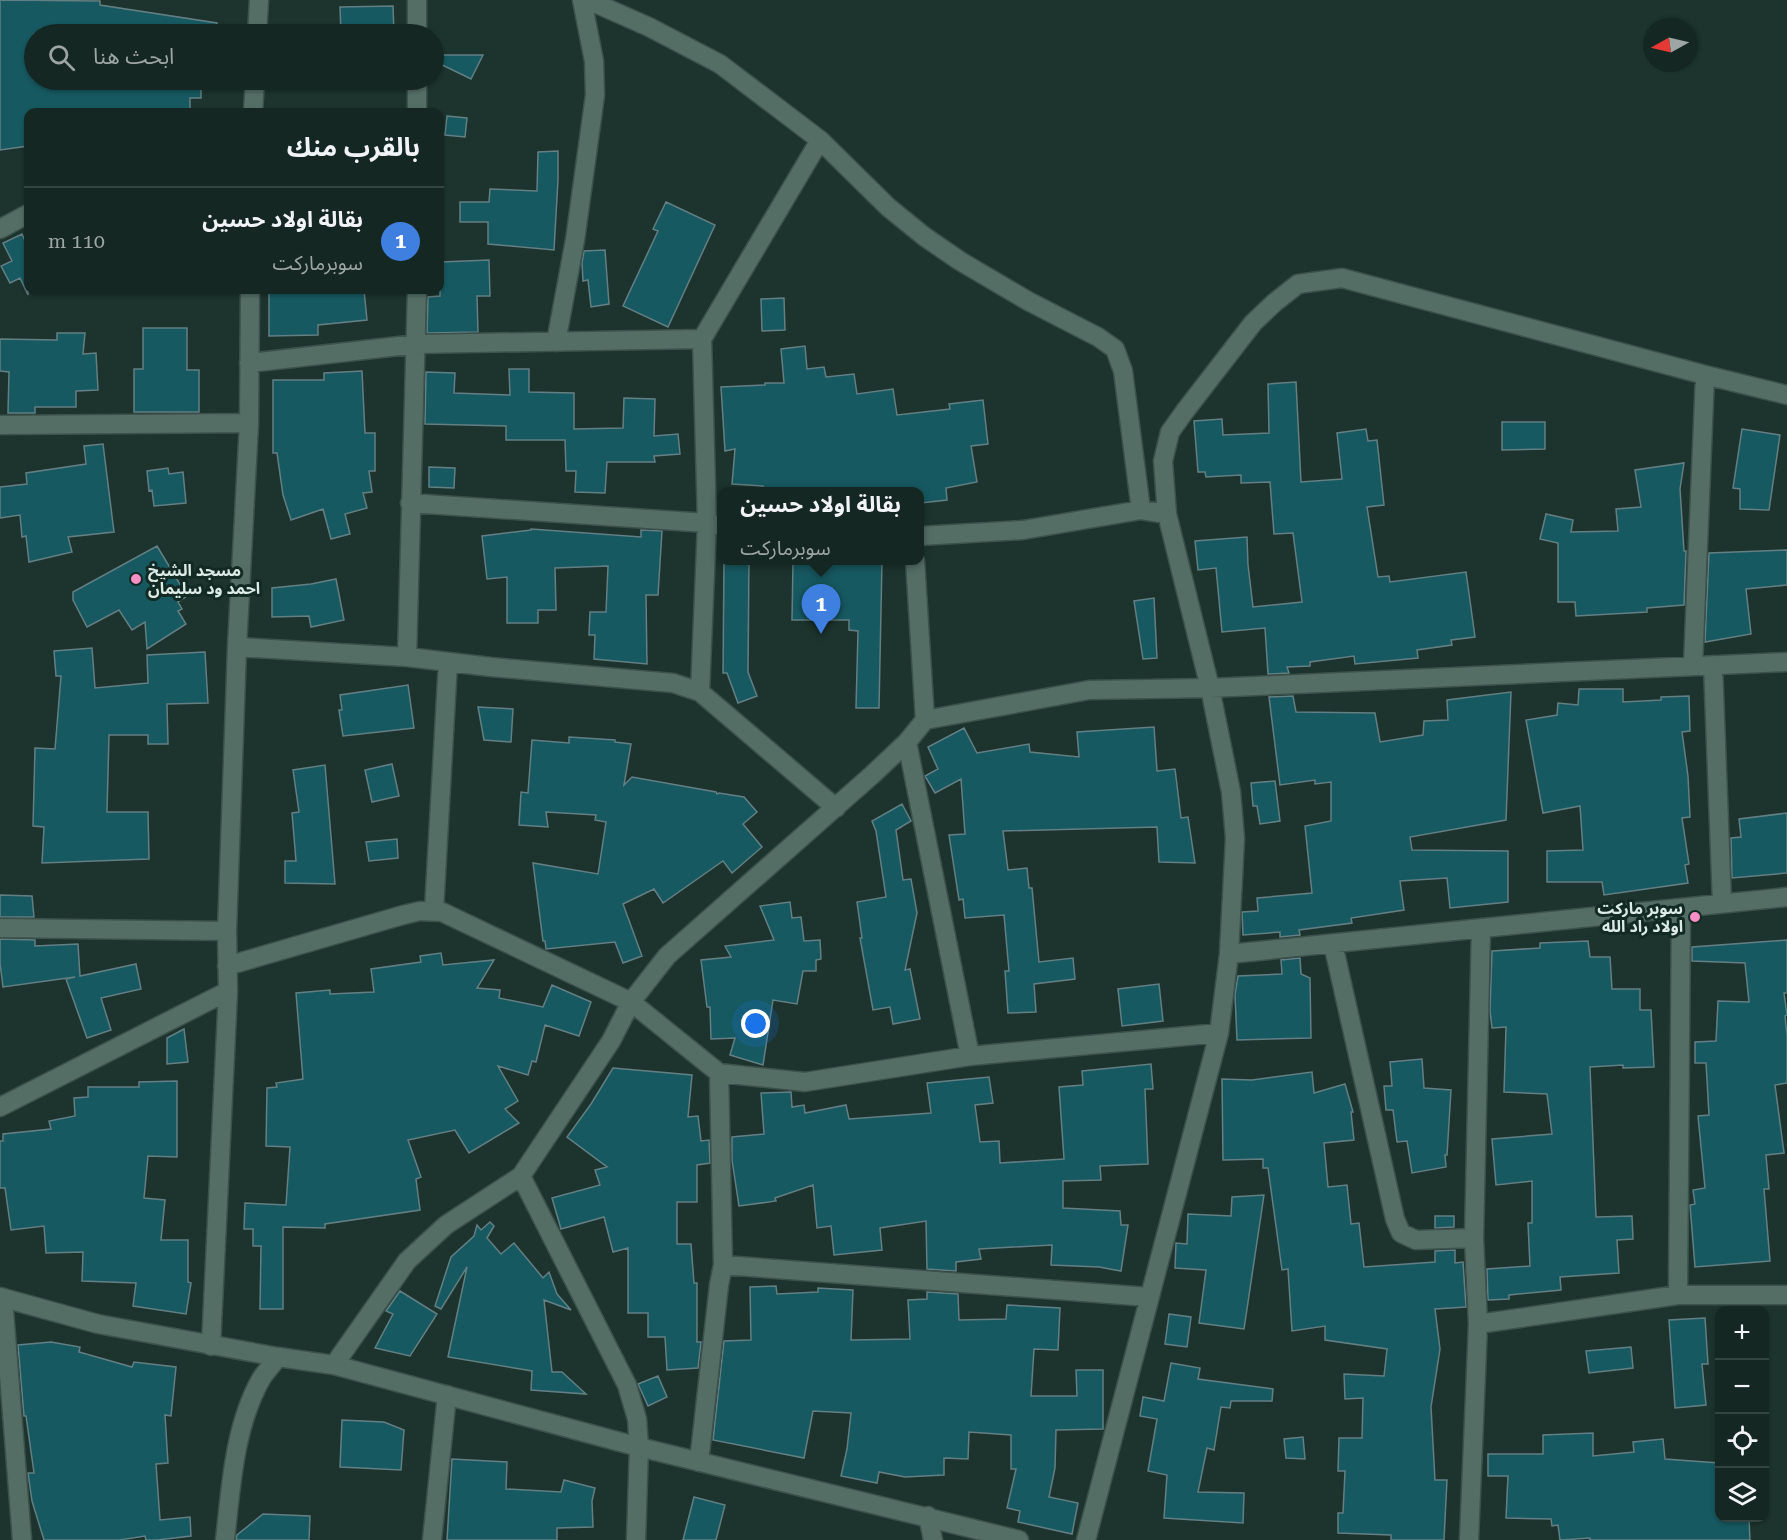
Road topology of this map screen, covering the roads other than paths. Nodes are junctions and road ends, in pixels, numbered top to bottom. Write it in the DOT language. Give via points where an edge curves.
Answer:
graph roads {
  1 [pos="259,0"];
  2 [pos="417,0"];
  3 [pos="582,0"];
  4 [pos="588,0"];
  5 [pos="258,24"];
  6 [pos="417,24"];
  7 [pos="254,90"];
  8 [pos="417,90"];
  9 [pos="253,108"];
  10 [pos="417,108"];
  11 [pos="820,140"];
  12 [pos="24,216"];
  13 [pos="0,229"];
  14 [pos="250,294"];
  15 [pos="417,294"];
  16 [pos="702,339"];
  17 [pos="556,342"];
  18 [pos="417,344"];
  19 [pos="249,363"];
  20 [pos="1705,375"];
  21 [pos="1787,395"];
  22 [pos="249,423"];
  23 [pos="0,425"];
  24 [pos="410,503"];
  25 [pos="1141,510"];
  26 [pos="1167,514"];
  27 [pos="714,524"];
  28 [pos="924,536"];
  29 [pos="915,565"];
  30 [pos="237,647"];
  31 [pos="407,657"];
  32 [pos="448,662"];
  33 [pos="1787,662"];
  34 [pos="1713,665"];
  35 [pos="1693,666"];
  36 [pos="1210,688"];
  37 [pos="700,692"];
  38 [pos="926,720"];
  39 [pos="907,742"];
  40 [pos="836,808"];
  41 [pos="1787,897"];
  42 [pos="1722,903"];
  43 [pos="1681,908"];
  44 [pos="434,910"];
  45 [pos="0,928"];
  46 [pos="1481,928"];
  47 [pos="227,931"];
  48 [pos="1333,944"];
  49 [pos="1229,954"];
  50 [pos="227,966"];
  51 [pos="228,991"];
  52 [pos="631,1002"];
  53 [pos="1219,1033"];
  54 [pos="970,1056"];
  55 [pos="719,1073"];
  56 [pos="0,1107"];
  57 [pos="522,1176"];
  58 [pos="1474,1238"];
  59 [pos="723,1265"];
  60 [pos="1678,1295"];
  61 [pos="1787,1295"];
  62 [pos="1149,1297"];
  63 [pos="2,1298"];
  64 [pos="1478,1324"];
  65 [pos="211,1346"];
  66 [pos="278,1358"];
  67 [pos="334,1365"];
  68 [pos="447,1395"];
  69 [pos="639,1447"];
  70 [pos="8,1460"];
  71 [pos="699,1462"];
  72 [pos="928,1516"];
  73 [pos="22,1540"];
  74 [pos="225,1540"];
  75 [pos="432,1540"];
  76 [pos="636,1540"];
  77 [pos="933,1540"];
  78 [pos="1019,1540"];
  79 [pos="1086,1540"];
  80 [pos="1469,1540"];
  1 -- 5 [label="street"];
  2 -- 6 [label="street"];
  3 -- 17 [label="street" via="594,61 595,95"];
  4 -- 11 [label="street" via="720,64"];
  7 -- 9 [label="street"];
  8 -- 10 [label="street"];
  11 -- 16 [label="street"];
  11 -- 25 [label="street" via="888,207 925,237 1115,349 1123,371"];
  12 -- 13 [label="street"];
  14 -- 19 [label="street"];
  15 -- 18 [label="street"];
  16 -- 17 [label="street"];
  16 -- 27 [label="street"];
  17 -- 18 [label="street"];
  18 -- 19 [label="street"];
  18 -- 24 [label="street"];
  19 -- 22 [label="street"];
  20 -- 21 [label="street"];
  20 -- 26 [label="street" via="1342,278 1298,284 1253,323 1170,432 1163,461"];
  20 -- 35 [label="street"];
  22 -- 23 [label="street"];
  22 -- 30 [label="street"];
  24 -- 27 [label="street"];
  24 -- 31 [label="street"];
  25 -- 26 [label="street"];
  25 -- 28 [label="street" via="1023,530"];
  26 -- 36 [label="street"];
  27 -- 37 [label="street"];
  29 -- 38 [label="street"];
  30 -- 31 [label="street"];
  30 -- 47 [label="street"];
  31 -- 32 [label="street"];
  32 -- 37 [label="street" via="673,682"];
  32 -- 44 [label="street"];
  33 -- 34 [label="street"];
  34 -- 35 [label="street"];
  34 -- 42 [label="street"];
  35 -- 36 [label="street"];
  36 -- 38 [label="street" via="1089,690"];
  36 -- 49 [label="street" via="1231,792 1235,838"];
  37 -- 40 [label="street"];
  38 -- 39 [label="street"];
  39 -- 40 [label="street"];
  39 -- 54 [label="street"];
  40 -- 52 [label="street" via="667,956"];
  41 -- 42 [label="street"];
  42 -- 43 [label="street"];
  43 -- 46 [label="street"];
  43 -- 60 [label="street"];
  44 -- 50 [label="street" via="403,915"];
  44 -- 52 [label="street"];
  45 -- 47 [label="street"];
  46 -- 48 [label="street"];
  46 -- 58 [label="street"];
  47 -- 50 [label="street"];
  48 -- 49 [label="street"];
  48 -- 58 [label="street" via="1401,1233 1416,1240"];
  49 -- 53 [label="street"];
  50 -- 51 [label="street"];
  51 -- 56 [label="street"];
  51 -- 65 [label="street"];
  52 -- 55 [label="street"];
  52 -- 57 [label="street" via="611,1041"];
  53 -- 54 [label="street"];
  53 -- 62 [label="street"];
  54 -- 55 [label="street" via="805,1082"];
  55 -- 59 [label="street"];
  57 -- 67 [label="street" via="446,1225 408,1261"];
  57 -- 69 [label="street" via="627,1385 637,1419"];
  58 -- 64 [label="street"];
  59 -- 62 [label="street"];
  59 -- 71 [label="street"];
  60 -- 61 [label="street"];
  60 -- 64 [label="street"];
  62 -- 79 [label="street"];
  63 -- 65 [label="street" via="98,1324"];
  63 -- 70 [label="street"];
  64 -- 80 [label="street"];
  65 -- 66 [label="street"];
  66 -- 67 [label="street"];
  66 -- 74 [label="street" via="262,1377 248,1406 234,1459"];
  67 -- 68 [label="street"];
  68 -- 69 [label="street"];
  68 -- 75 [label="street"];
  69 -- 71 [label="street"];
  69 -- 76 [label="street"];
  70 -- 73 [label="street"];
  71 -- 72 [label="street"];
  72 -- 77 [label="street"];
  72 -- 78 [label="street"];
}
